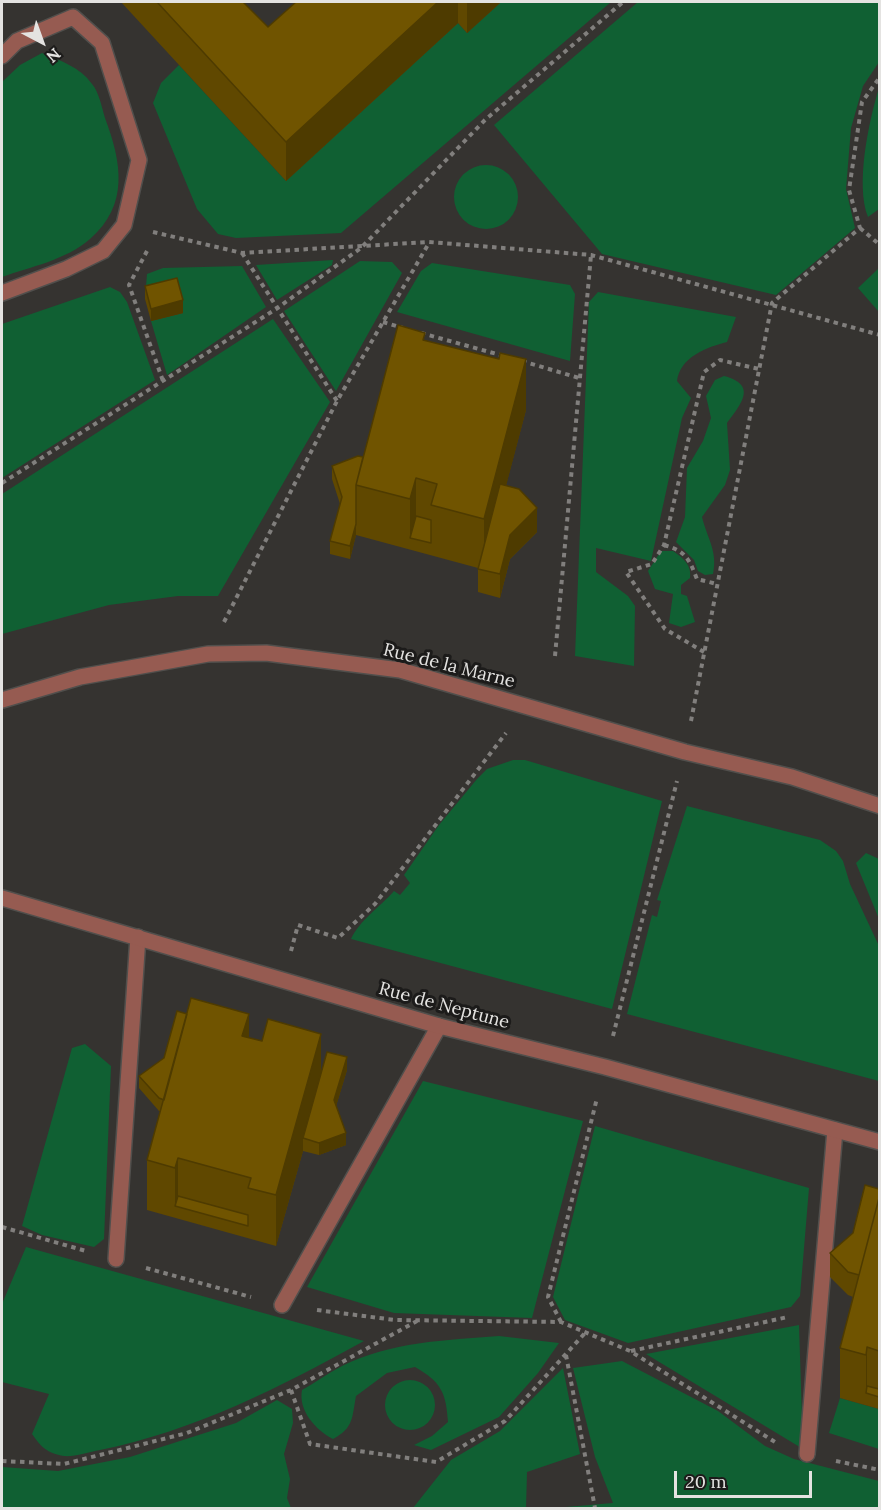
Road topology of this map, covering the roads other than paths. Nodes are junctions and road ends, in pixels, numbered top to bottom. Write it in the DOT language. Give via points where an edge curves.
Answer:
graph roads {
  1 [pos="2,56"];
  2 [pos="2,293"];
  3 [pos="2,700"];
  4 [pos="879,806"];
  5 [pos="2,898"];
  6 [pos="138,937"];
  7 [pos="439,1026"];
  8 [pos="835,1130"];
  9 [pos="879,1142"];
  10 [pos="116,1259"];
  11 [pos="282,1305"];
  12 [pos="807,1454"];
  1 -- 2 [label="street" via="17,40 73,17 102,43 139,160 124,225 103,251"];
  3 -- 4 [label="street, Rue de la Marne" via="80,676 208,654 266,653 400,670 685,752 792,777"];
  5 -- 6 [label="street, Rue de Neptune"];
  6 -- 7 [label="street, Rue de Neptune"];
  6 -- 10 [label="street"];
  7 -- 8 [label="street, Rue de Neptune"];
  7 -- 11 [label="street"];
  8 -- 9 [label="street, Rue de Neptune"];
  8 -- 12 [label="street"];
}
